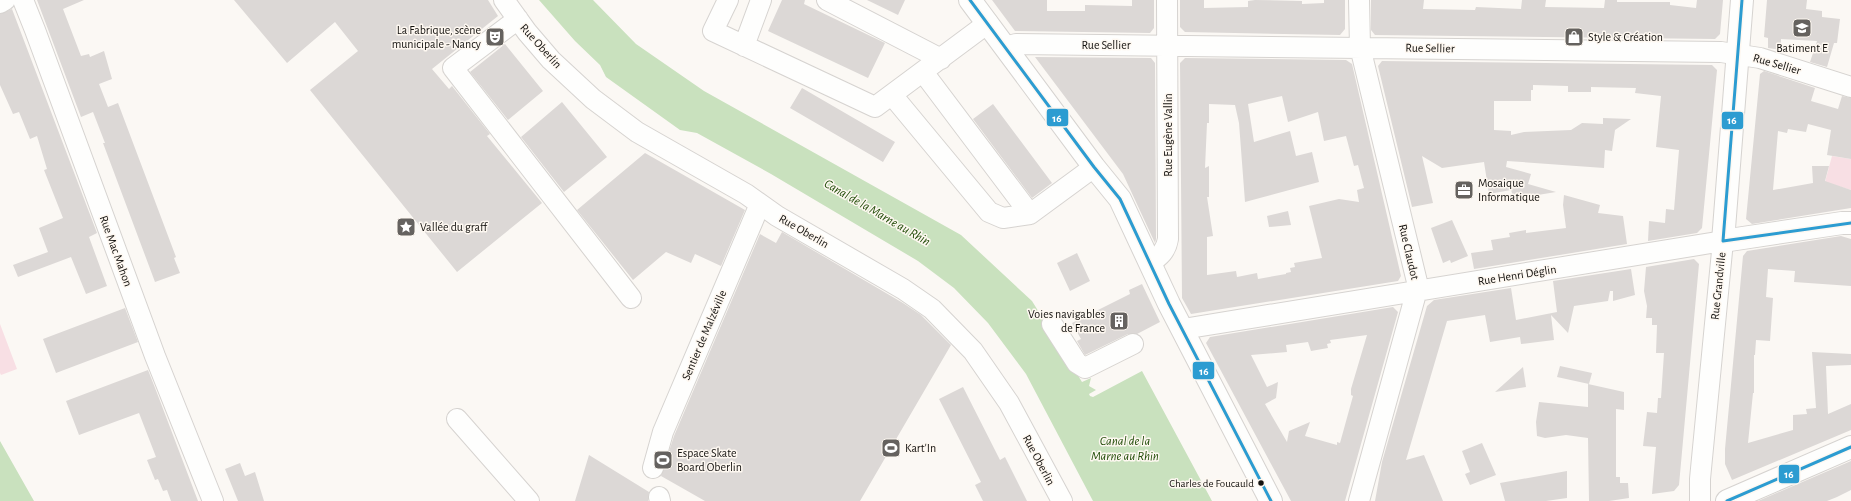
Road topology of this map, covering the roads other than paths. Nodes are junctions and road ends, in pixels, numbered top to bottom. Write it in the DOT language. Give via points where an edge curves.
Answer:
graph roads {
  1 [pos="5,0"];
  2 [pos="22,0"];
  3 [pos="504,0"];
  4 [pos="728,0"];
  5 [pos="761,0"];
  6 [pos="827,0"];
  7 [pos="970,0"];
  8 [pos="1167,0"];
  9 [pos="1359,0"];
  10 [pos="1742,0"];
  11 [pos="0,4"];
  12 [pos="518,19"];
  13 [pos="988,24"];
  14 [pos="744,46"];
  15 [pos="1168,46"];
  16 [pos="1005,47"];
  17 [pos="1360,47"];
  18 [pos="1738,55"];
  19 [pos="941,59"];
  20 [pos="923,72"];
  21 [pos="1851,87"];
  22 [pos="892,95"];
  23 [pos="1094,167"];
  24 [pos="760,204"];
  25 [pos="1030,214"];
  26 [pos="1851,223"];
  27 [pos="1723,241"];
  28 [pos="1150,262"];
  29 [pos="1416,291"];
  30 [pos="631,298"];
  31 [pos="1052,324"];
  32 [pos="1183,329"];
  33 [pos="1133,344"];
  34 [pos="457,419"];
  35 [pos="1851,447"];
  36 [pos="653,468"];
  37 [pos="213,501"];
  38 [pos="529,501"];
  39 [pos="1062,501"];
  40 [pos="1271,501"];
  41 [pos="1359,501"];
  42 [pos="1700,501"];
  43 [pos="1727,501"];
  1 -- 11 [label="street"];
  2 -- 37 [label="street, Rue Mac Mahon" via="155,356"];
  3 -- 12 [label="street, Rue Oberlin"];
  4 -- 14 [label="street" via="713,31"];
  5 -- 14 [label="street"];
  6 -- 19 [label="street"];
  7 -- 13 [label="main road"];
  8 -- 15 [label="street, Rue Eugène Vallin"];
  9 -- 17 [label="street, Rue Claudot"];
  10 -- 18 [label="main road, Rue Grandville"];
  12 -- 24 [label="street, Rue Oberlin" via="551,60 631,128"];
  12 -- 30 [label="street" via="453,68"];
  13 -- 16 [label="main road"];
  13 -- 19 [label="street"];
  14 -- 22 [label="street" via="875,107"];
  15 -- 16 [label="street, Rue Sellier" via="1016,44"];
  15 -- 17 [label="street, Rue Sellier"];
  15 -- 28 [label="street, Rue Eugène Vallin" via="1168,239 1167,247 1161,255"];
  16 -- 23 [label="main road"];
  17 -- 18 [label="street, Rue Sellier" via="1709,52"];
  17 -- 29 [label="street, Rue Claudot" via="1418,286"];
  18 -- 21 [label="street, Rue Sellier" via="1760,58"];
  18 -- 27 [label="main road, Rue Grandville"];
  19 -- 20 [label="street"];
  20 -- 22 [label="street"];
  20 -- 25 [label="street"];
  22 -- 25 [label="street" via="989,212 1003,218"];
  23 -- 25 [label="street"];
  23 -- 28 [label="main road" via="1120,199"];
  24 -- 36 [label="street, Sentier de Malzéville" via="663,432"];
  24 -- 39 [label="street, Rue Oberlin" via="932,309 972,351 1009,403"];
  26 -- 27 [label="main road, Rue Henri Déglin"];
  27 -- 29 [label="street, Rue Henri Déglin"];
  27 -- 42 [label="street, Rue Grandville"];
  28 -- 32 [label="main road"];
  29 -- 32 [label="street, Rue Henri Déglin"];
  29 -- 41 [label="street, Rue Claudot"];
  31 -- 33 [label="street" via="1077,363 1085,368"];
  32 -- 40 [label="main road"];
  34 -- 38 [label="street"];
  35 -- 43 [label="main road"];
}
